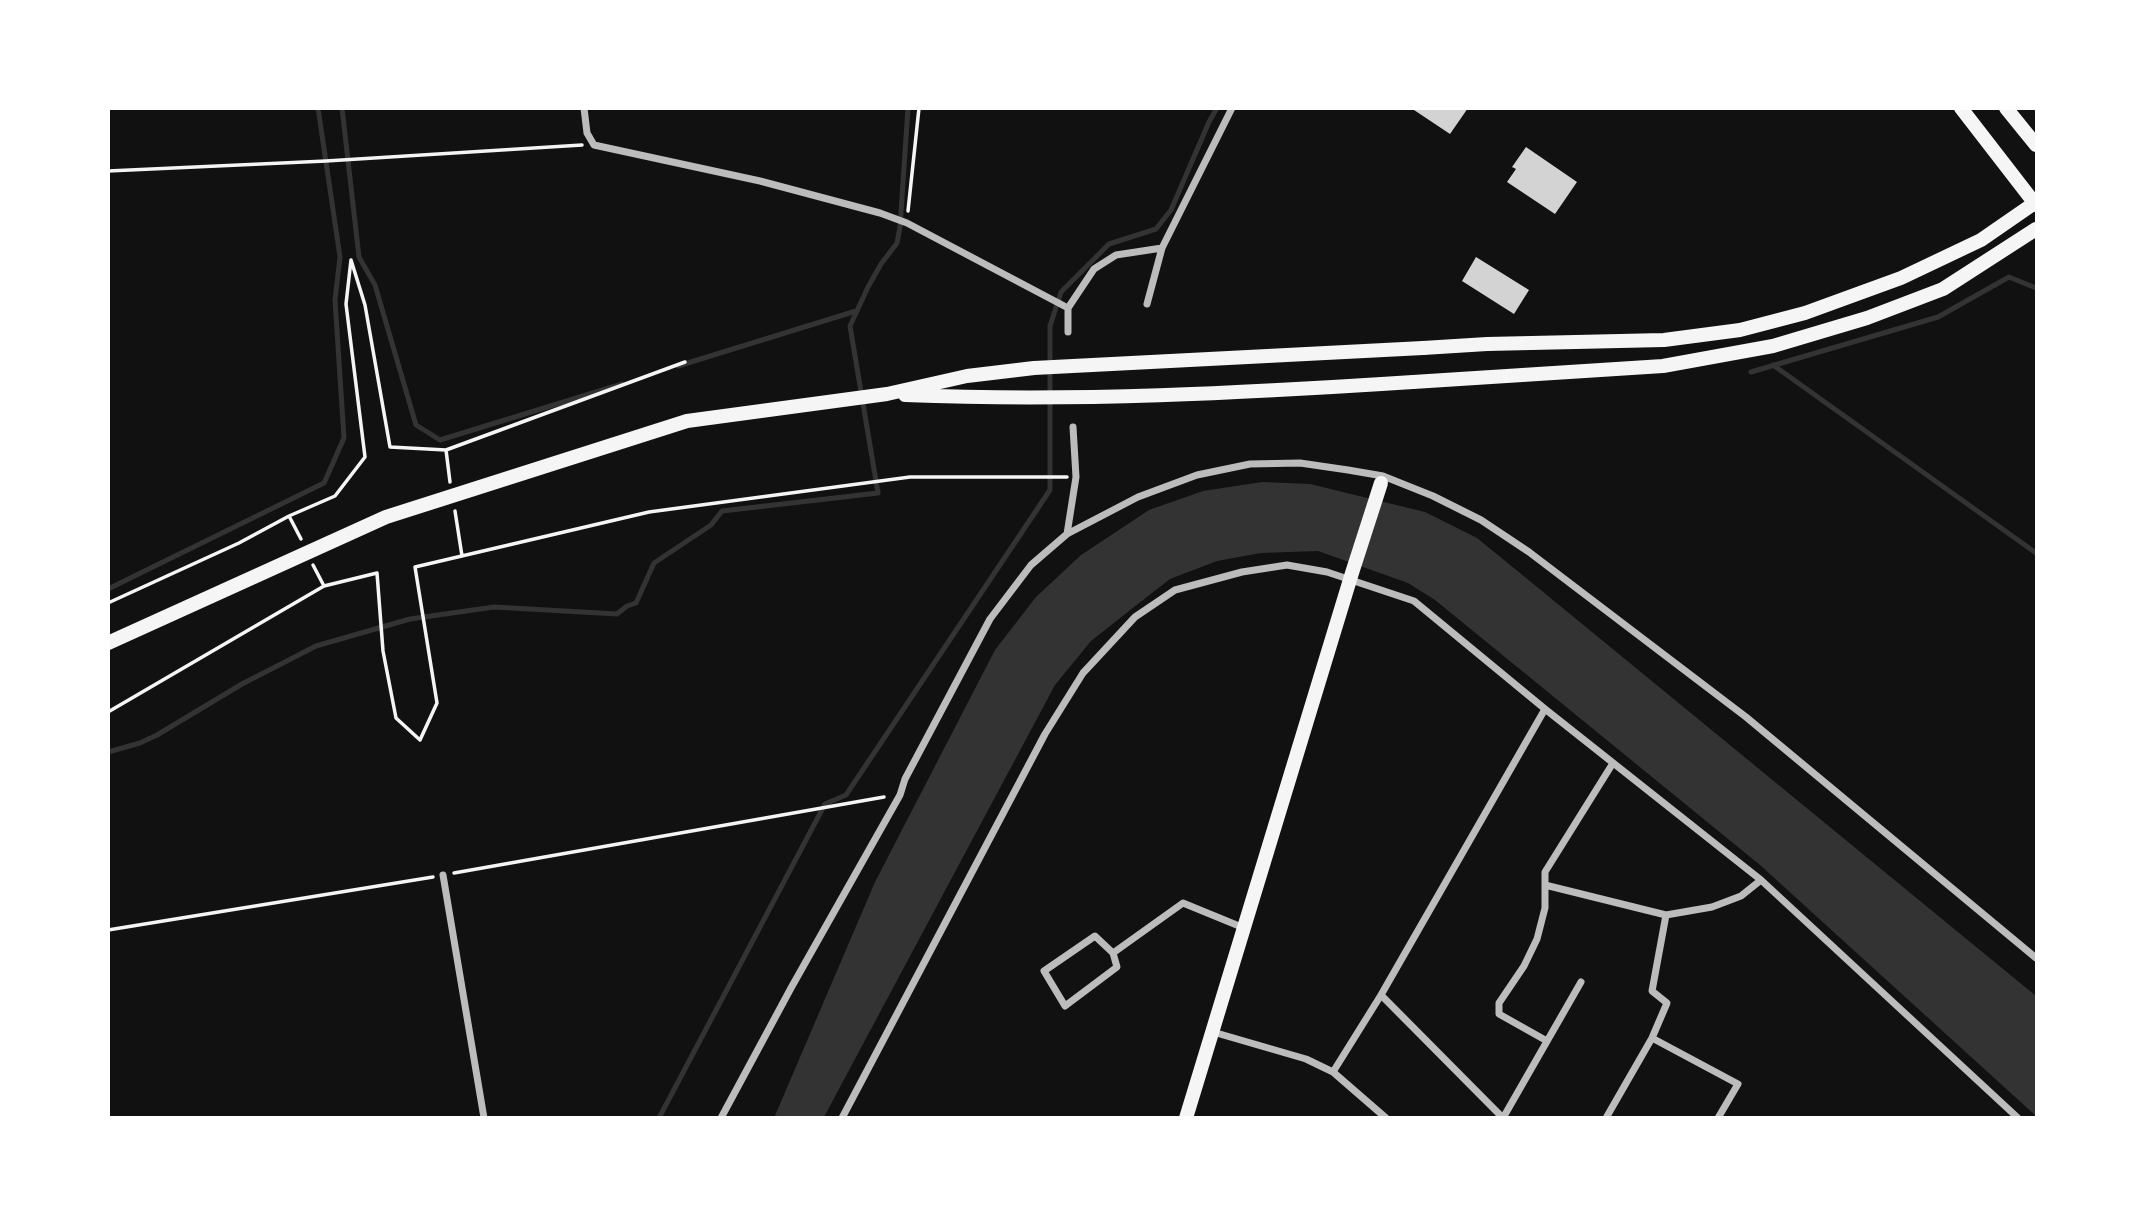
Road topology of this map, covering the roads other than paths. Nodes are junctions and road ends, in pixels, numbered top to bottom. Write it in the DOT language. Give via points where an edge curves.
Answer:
graph roads {
  1 [pos="584,108"];
  2 [pos="1231,108"];
  3 [pos="1961,108"];
  4 [pos="2006,108"];
  5 [pos="2036,145"];
  6 [pos="2036,204"];
  7 [pos="2036,229"];
  8 [pos="1162,248"];
  9 [pos="1147,304"];
  10 [pos="1068,308"];
  11 [pos="1068,332"];
  12 [pos="887,394"];
  13 [pos="1073,427"];
  14 [pos="1381,483"];
  15 [pos="1067,534"];
  16 [pos="1350,577"];
  17 [pos="108,643"];
  18 [pos="1545,709"];
  19 [pos="1613,763"];
  20 [pos="443,875"];
  21 [pos="1761,880"];
  22 [pos="1545,885"];
  23 [pos="1666,915"];
  24 [pos="1244,928"];
  25 [pos="1113,953"];
  26 [pos="2036,958"];
  27 [pos="1581,982"];
  28 [pos="1381,995"];
  29 [pos="1212,1032"];
  30 [pos="1652,1038"];
  31 [pos="1547,1041"];
  32 [pos="1333,1072"];
  33 [pos="484,1118"];
  34 [pos="721,1118"];
  35 [pos="842,1118"];
  36 [pos="1186,1118"];
  37 [pos="1386,1118"];
  38 [pos="1606,1118"];
  39 [pos="1718,1118"];
  40 [pos="2018,1118"];
  1 -- 10 [label="street" via="587,133 594,145 880,213"];
  2 -- 8 [label="street"];
  3 -- 6 [label="main road"];
  4 -- 5 [label="main road"];
  6 -- 12 [label="main road" via="1981,240 1901,278 1805,313 1740,330 1664,340 1487,344 1034,368 967,376"];
  7 -- 12 [label="main road" via="1943,289 1867,318 1773,346 1663,366 1212,394"];
  8 -- 9 [label="street"];
  8 -- 10 [label="street" via="1116,255 1094,269"];
  10 -- 11 [label="street"];
  12 -- 17 [label="main road" via="687,421 386,517"];
  13 -- 15 [label="street" via="1076,477"];
  14 -- 16 [label="main road"];
  15 -- 26 [label="street" via="1138,497 1197,475 1250,464 1300,463 1383,476 1433,496 1530,552 1746,717"];
  15 -- 34 [label="street" via="1031,565 989,619 900,794"];
  16 -- 18 [label="street" via="1414,601"];
  16 -- 24 [label="main road"];
  16 -- 35 [label="street" via="1287,565 1242,572 1175,590 1135,617 1083,673 1045,734"];
  18 -- 19 [label="street"];
  18 -- 28 [label="street"];
  19 -- 21 [label="street"];
  19 -- 22 [label="street" via="1545,872"];
  20 -- 33 [label="street"];
  21 -- 23 [label="street" via="1741,896 1712,907"];
  21 -- 40 [label="street"];
  22 -- 23 [label="street"];
  22 -- 31 [label="street" via="1537,939 1499,1003 1499,1014"];
  23 -- 30 [label="street" via="1652,991 1667,1003"];
  24 -- 25 [label="street" via="1183,903"];
  24 -- 29 [label="main road"];
  25 -- 25 [label="street" via="1095,936 1044,971 1065,1006 1117,967"];
  27 -- 31 [label="street"];
  28 -- 31 [label="street" via="1503,1118"];
  28 -- 32 [label="street"];
  29 -- 32 [label="street" via="1306,1059"];
  29 -- 36 [label="main road"];
  30 -- 38 [label="street"];
  30 -- 39 [label="street" via="1738,1084"];
  32 -- 37 [label="street"];
}
